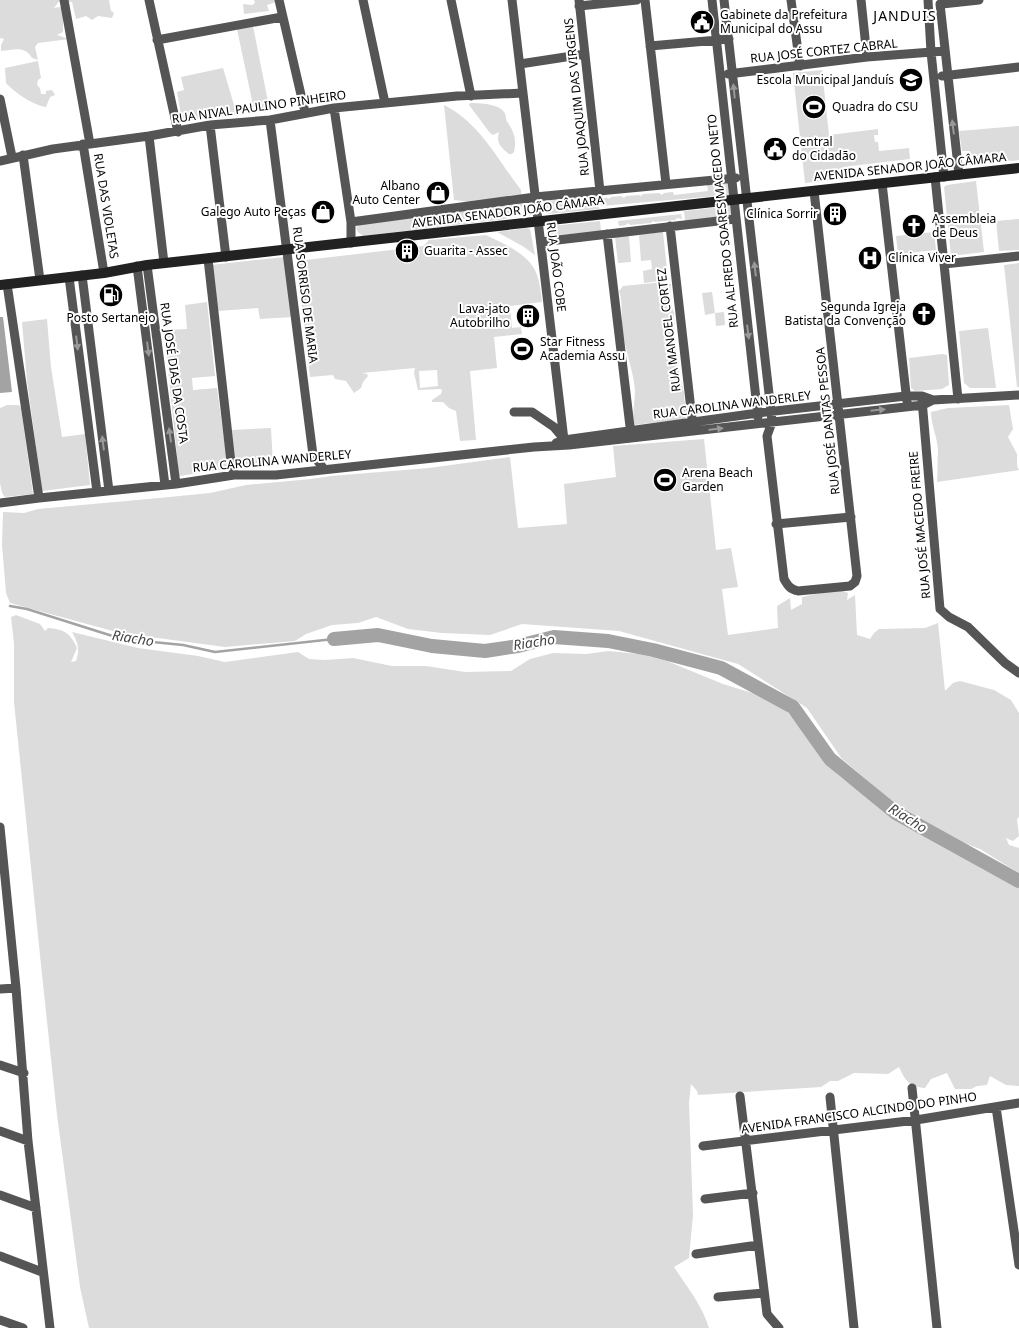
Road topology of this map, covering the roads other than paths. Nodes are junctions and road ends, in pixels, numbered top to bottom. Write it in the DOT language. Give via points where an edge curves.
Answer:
graph roads {
  1 [pos="64,0"];
  2 [pos="149,0"];
  3 [pos="279,0"];
  4 [pos="363,0"];
  5 [pos="451,0"];
  6 [pos="512,0"];
  7 [pos="638,0"];
  8 [pos="645,0"];
  9 [pos="712,0"];
  10 [pos="724,0"];
  11 [pos="791,0"];
  12 [pos="861,0"];
  13 [pos="928,0"];
  14 [pos="979,0"];
  15 [pos="944,2"];
  16 [pos="579,3"];
  17 [pos="282,17"];
  18 [pos="729,38"];
  19 [pos="158,40"];
  20 [pos="716,40"];
  21 [pos="650,46"];
  22 [pos="945,51"];
  23 [pos="931,52"];
  24 [pos="585,54"];
  25 [pos="867,57"];
  26 [pos="520,64"];
  27 [pos="800,66"];
  28 [pos="1019,67"];
  29 [pos="732,73"];
  30 [pos="720,75"];
  31 [pos="947,75"];
  32 [pos="934,76"];
  33 [pos="523,93"];
  34 [pos="471,96"];
  35 [pos="0,99"];
  36 [pos="384,103"];
  37 [pos="334,108"];
  38 [pos="736,109"];
  39 [pos="724,111"];
  40 [pos="305,112"];
  41 [pos="270,120"];
  42 [pos="210,125"];
  43 [pos="3,132"];
  44 [pos="178,132"];
  45 [pos="149,136"];
  46 [pos="86,144"];
  47 [pos="955,148"];
  48 [pos="942,150"];
  49 [pos="23,155"];
  50 [pos="12,157"];
  51 [pos="0,161"];
  52 [pos="1019,168"];
  53 [pos="959,175"];
  54 [pos="744,177"];
  55 [pos="940,177"];
  56 [pos="731,178"];
  57 [pos="882,183"];
  58 [pos="666,184"];
  59 [pos="600,191"];
  60 [pos="814,191"];
  61 [pos="535,197"];
  62 [pos="746,198"];
  63 [pos="733,200"];
  64 [pos="735,219"];
  65 [pos="538,221"];
  66 [pos="351,222"];
  67 [pos="670,226"];
  68 [pos="750,229"];
  69 [pos="736,230"];
  70 [pos="607,234"];
  71 [pos="541,242"];
  72 [pos="351,243"];
  73 [pos="287,250"];
  74 [pos="226,256"];
  75 [pos="1019,256"];
  76 [pos="208,259"];
  77 [pos="164,263"];
  78 [pos="944,264"];
  79 [pos="142,265"];
  80 [pos="104,273"];
  81 [pos="82,275"];
  82 [pos="69,277"];
  83 [pos="40,280"];
  84 [pos="4,284"];
  85 [pos="1019,395"];
  86 [pos="906,396"];
  87 [pos="958,399"];
  88 [pos="922,401"];
  89 [pos="839,404"];
  90 [pos="908,407"];
  91 [pos="514,412"];
  92 [pos="771,412"];
  93 [pos="758,413"];
  94 [pos="840,414"];
  95 [pos="772,422"];
  96 [pos="758,424"];
  97 [pos="693,427"];
  98 [pos="631,435"];
  99 [pos="767,436"];
  100 [pos="567,442"];
  101 [pos="324,469"];
  102 [pos="234,475"];
  103 [pos="165,484"];
  104 [pos="176,484"];
  105 [pos="109,491"];
  106 [pos="96,492"];
  107 [pos="39,498"];
  108 [pos="0,503"];
  109 [pos="850,517"];
  110 [pos="776,524"];
  111 [pos="850,586"];
  112 [pos="1019,673"];
  113 [pos="0,827"];
  114 [pos="1,842"];
  115 [pos="5,927"];
  116 [pos="16,988"];
  117 [pos="0,989"];
  118 [pos="0,1065"];
  119 [pos="24,1074"];
  120 [pos="912,1088"];
  121 [pos="740,1096"];
  122 [pos="830,1097"];
  123 [pos="1019,1103"];
  124 [pos="996,1107"];
  125 [pos="916,1120"];
  126 [pos="833,1130"];
  127 [pos="0,1131"];
  128 [pos="28,1141"];
  129 [pos="746,1141"];
  130 [pos="703,1146"];
  131 [pos="752,1193"];
  132 [pos="0,1196"];
  133 [pos="705,1199"];
  134 [pos="36,1208"];
  135 [pos="758,1244"];
  136 [pos="1018,1245"];
  137 [pos="696,1254"];
  138 [pos="0,1256"];
  139 [pos="1019,1265"];
  140 [pos="42,1272"];
  141 [pos="764,1293"];
  142 [pos="718,1297"];
  143 [pos="0,1320"];
  144 [pos="23,1328"];
  145 [pos="50,1328"];
  146 [pos="779,1328"];
  147 [pos="854,1328"];
  148 [pos="937,1328"];
  1 -- 46 [label="street, RUA DAS VIOLETAS"];
  2 -- 19 [label="street"];
  3 -- 17 [label="street"];
  4 -- 36 [label="street"];
  5 -- 34 [label="street"];
  6 -- 26 [label="street, RUA JOÃO COBE"];
  7 -- 16 [label="street"];
  8 -- 21 [label="street"];
  9 -- 20 [label="street, RUA ALFREDO SOARES MACEDO NETO"];
  10 -- 18 [label="street, RUA ALFREDO SOARES MACEDO NETO"];
  11 -- 27 [label="street"];
  12 -- 25 [label="street"];
  13 -- 23 [label="street"];
  14 -- 15 [label="street"];
  15 -- 22 [label="street"];
  16 -- 24 [label="street, RUA JOAQUIM DAS VIRGENS"];
  17 -- 19 [label="street"];
  17 -- 40 [label="street"];
  18 -- 20 [label="street"];
  18 -- 29 [label="street, RUA ALFREDO SOARES MACEDO NETO"];
  19 -- 44 [label="street"];
  20 -- 21 [label="street"];
  20 -- 30 [label="street, RUA ALFREDO SOARES MACEDO NETO"];
  21 -- 58 [label="street"];
  22 -- 23 [label="street, RUA JOSÉ CORTEZ CABRAL"];
  22 -- 31 [label="street"];
  23 -- 25 [label="street, RUA JOSÉ CORTEZ CABRAL"];
  23 -- 32 [label="street"];
  24 -- 26 [label="street"];
  24 -- 59 [label="street, RUA JOAQUIM DAS VIRGENS"];
  25 -- 27 [label="street, RUA JOSÉ CORTEZ CABRAL"];
  26 -- 33 [label="street, RUA JOÃO COBE"];
  27 -- 29 [label="street, RUA JOSÉ CORTEZ CABRAL"];
  28 -- 31 [label="street"];
  29 -- 30 [label="street, RUA JOSÉ CORTEZ CABRAL"];
  38 -- 29 [label="street, RUA ALFREDO SOARES MACEDO NETO, one-way"];
  30 -- 39 [label="street, RUA ALFREDO SOARES MACEDO NETO"];
  31 -- 32 [label="street"];
  47 -- 31 [label="street, one-way"];
  32 -- 48 [label="street"];
  33 -- 34 [label="street, RUA NIVAL PAULINO PINHEIRO"];
  33 -- 61 [label="street, RUA JOÃO COBE"];
  34 -- 36 [label="street, RUA NIVAL PAULINO PINHEIRO"];
  35 -- 43 [label="street"];
  36 -- 37 [label="street, RUA NIVAL PAULINO PINHEIRO"];
  37 -- 40 [label="street, RUA NIVAL PAULINO PINHEIRO"];
  37 -- 66 [label="street"];
  38 -- 39 [label="street"];
  38 -- 54 [label="street, RUA ALFREDO SOARES MACEDO NETO"];
  39 -- 56 [label="street, RUA ALFREDO SOARES MACEDO NETO"];
  40 -- 41 [label="street, RUA NIVAL PAULINO PINHEIRO"];
  41 -- 42 [label="street, RUA NIVAL PAULINO PINHEIRO"];
  41 -- 73 [label="street, RUA SORRISO DE MARIA"];
  42 -- 44 [label="street, RUA NIVAL PAULINO PINHEIRO"];
  42 -- 74 [label="street"];
  43 -- 50 [label="street"];
  44 -- 45 [label="street, RUA NIVAL PAULINO PINHEIRO"];
  45 -- 46 [label="street, RUA NIVAL PAULINO PINHEIRO"];
  45 -- 77 [label="street"];
  46 -- 49 [label="street, RUA NIVAL PAULINO PINHEIRO"];
  46 -- 80 [label="street, RUA DAS VIOLETAS"];
  47 -- 48 [label="street"];
  47 -- 53 [label="street"];
  48 -- 55 [label="street"];
  49 -- 50 [label="street, RUA NIVAL PAULINO PINHEIRO"];
  49 -- 83 [label="street"];
  50 -- 51 [label="street, RUA NIVAL PAULINO PINHEIRO"];
  52 -- 53 [label="main road, AVENIDA SENADOR JOÃO CÂMARA"];
  53 -- 55 [label="main road, AVENIDA SENADOR JOÃO CÂMARA"];
  54 -- 56 [label="street, AVENIDA SENADOR JOÃO CÂMARA"];
  54 -- 62 [label="street, RUA ALFREDO SOARES MACEDO NETO"];
  55 -- 57 [label="main road, AVENIDA SENADOR JOÃO CÂMARA"];
  55 -- 78 [label="street"];
  56 -- 58 [label="street, AVENIDA SENADOR JOÃO CÂMARA"];
  56 -- 63 [label="street, RUA ALFREDO SOARES MACEDO NETO"];
  57 -- 60 [label="main road, AVENIDA SENADOR JOÃO CÂMARA"];
  57 -- 86 [label="street"];
  58 -- 59 [label="street, AVENIDA SENADOR JOÃO CÂMARA"];
  59 -- 61 [label="street, AVENIDA SENADOR JOÃO CÂMARA"];
  60 -- 62 [label="main road, AVENIDA SENADOR JOÃO CÂMARA"];
  60 -- 89 [label="street, RUA JOSÉ DANTAS PESSOA"];
  61 -- 65 [label="street, RUA JOÃO COBE"];
  61 -- 66 [label="street, AVENIDA SENADOR JOÃO CÂMARA"];
  62 -- 63 [label="main road, AVENIDA SENADOR JOÃO CÂMARA"];
  62 -- 68 [label="street, RUA ALFREDO SOARES MACEDO NETO"];
  63 -- 64 [label="street, RUA ALFREDO SOARES MACEDO NETO"];
  63 -- 65 [label="main road, AVENIDA SENADOR JOÃO CÂMARA"];
  64 -- 67 [label="street"];
  64 -- 69 [label="street, RUA ALFREDO SOARES MACEDO NETO"];
  65 -- 71 [label="street, RUA JOÃO COBE"];
  65 -- 72 [label="main road, AVENIDA SENADOR JOÃO CÂMARA"];
  66 -- 72 [label="street"];
  67 -- 70 [label="street"];
  67 -- 97 [label="street, RUA MANOEL CORTEZ"];
  68 -- 69 [label="street"];
  92 -- 68 [label="street, RUA ALFREDO SOARES MACEDO NETO, one-way"];
  69 -- 93 [label="street, RUA ALFREDO SOARES MACEDO NETO, one-way"];
  70 -- 71 [label="street"];
  70 -- 98 [label="street"];
  71 -- 100 [label="street, RUA JOÃO COBE"];
  72 -- 73 [label="main road, AVENIDA SENADOR JOÃO CÂMARA"];
  73 -- 74 [label="main road, AVENIDA SENADOR JOÃO CÂMARA"];
  73 -- 101 [label="street, RUA SORRISO DE MARIA" via="314,455"];
  74 -- 76 [label="main road, AVENIDA SENADOR JOÃO CÂMARA"];
  75 -- 78 [label="street"];
  76 -- 77 [label="main road, AVENIDA SENADOR JOÃO CÂMARA"];
  76 -- 102 [label="street"];
  77 -- 79 [label="main road, AVENIDA SENADOR JOÃO CÂMARA"];
  78 -- 87 [label="street"];
  79 -- 80 [label="main road, AVENIDA SENADOR JOÃO CÂMARA"];
  79 -- 103 [label="street, RUA JOSÉ DIAS DA COSTA, one-way"];
  104 -- 79 [label="street, RUA JOSÉ DIAS DA COSTA, one-way"];
  80 -- 81 [label="main road, AVENIDA SENADOR JOÃO CÂMARA"];
  81 -- 82 [label="main road, AVENIDA SENADOR JOÃO CÂMARA"];
  105 -- 81 [label="street, one-way"];
  82 -- 83 [label="main road, AVENIDA SENADOR JOÃO CÂMARA"];
  82 -- 106 [label="street, one-way"];
  83 -- 84 [label="main road, AVENIDA SENADOR JOÃO CÂMARA"];
  84 -- 107 [label="street"];
  85 -- 87 [label="street"];
  86 -- 88 [label="street, RUA CAROLINA WANDERLEY"];
  86 -- 89 [label="street, RUA CAROLINA WANDERLEY"];
  86 -- 90 [label="street"];
  87 -- 88 [label="street"];
  88 -- 90 [label="street, RUA CAROLINA WANDERLEY"];
  88 -- 112 [label="street, RUA JOSÉ MACEDO FREIRE" via="940,609 968,627"];
  89 -- 92 [label="street, RUA CAROLINA WANDERLEY"];
  89 -- 94 [label="street, RUA JOSÉ DANTAS PESSOA"];
  94 -- 90 [label="street, RUA CAROLINA WANDERLEY, one-way"];
  91 -- 100 [label="street" via="532,412 554,427"];
  92 -- 93 [label="street, RUA CAROLINA WANDERLEY"];
  92 -- 95 [label="street, RUA ALFREDO SOARES MACEDO NETO"];
  93 -- 96 [label="street, RUA ALFREDO SOARES MACEDO NETO"];
  93 -- 97 [label="street, RUA CAROLINA WANDERLEY"];
  94 -- 95 [label="street, RUA CAROLINA WANDERLEY"];
  94 -- 109 [label="street, RUA JOSÉ DANTAS PESSOA"];
  95 -- 96 [label="street, RUA CAROLINA WANDERLEY"];
  95 -- 99 [label="street, RUA ALFREDO SOARES MACEDO NETO"];
  97 -- 96 [label="street, RUA CAROLINA WANDERLEY, one-way"];
  96 -- 99 [label="street"];
  97 -- 98 [label="street, RUA CAROLINA WANDERLEY"];
  98 -- 100 [label="street, RUA CAROLINA WANDERLEY"];
  99 -- 110 [label="street, RUA ALFREDO SOARES MACEDO NETO"];
  100 -- 101 [label="street, RUA CAROLINA WANDERLEY" via="546,447"];
  101 -- 102 [label="street, RUA CAROLINA WANDERLEY" via="276,475"];
  102 -- 104 [label="street, RUA CAROLINA WANDERLEY"];
  103 -- 104 [label="street, RUA CAROLINA WANDERLEY"];
  103 -- 105 [label="street, RUA CAROLINA WANDERLEY"];
  105 -- 106 [label="street, RUA CAROLINA WANDERLEY"];
  106 -- 107 [label="street, RUA CAROLINA WANDERLEY"];
  107 -- 108 [label="street, RUA CAROLINA WANDERLEY"];
  109 -- 110 [label="street"];
  109 -- 111 [label="street, RUA JOSÉ DANTAS PESSOA" via="857,576 856,582"];
  110 -- 111 [label="street, RUA ALFREDO SOARES MACEDO NETO" via="787,586 798,591"];
  113 -- 114 [label="street"];
  114 -- 115 [label="street"];
  115 -- 116 [label="street"];
  116 -- 117 [label="street"];
  116 -- 119 [label="street"];
  118 -- 119 [label="street"];
  119 -- 128 [label="street"];
  120 -- 125 [label="street"];
  121 -- 129 [label="street"];
  122 -- 126 [label="street"];
  123 -- 124 [label="street, AVENIDA FRANCISCO ALCINDO DO PINHO"];
  124 -- 125 [label="street, AVENIDA FRANCISCO ALCINDO DO PINHO"];
  124 -- 136 [label="street"];
  125 -- 126 [label="street, AVENIDA FRANCISCO ALCINDO DO PINHO"];
  125 -- 148 [label="street"];
  126 -- 129 [label="street, AVENIDA FRANCISCO ALCINDO DO PINHO"];
  126 -- 147 [label="street"];
  127 -- 128 [label="street"];
  128 -- 134 [label="street"];
  129 -- 130 [label="street, AVENIDA FRANCISCO ALCINDO DO PINHO"];
  129 -- 131 [label="street"];
  131 -- 133 [label="street"];
  131 -- 135 [label="street"];
  132 -- 134 [label="street"];
  134 -- 140 [label="street"];
  135 -- 137 [label="street"];
  135 -- 141 [label="street"];
  136 -- 139 [label="street"];
  138 -- 140 [label="street"];
  140 -- 145 [label="street"];
  141 -- 142 [label="street"];
  141 -- 146 [label="street" via="767,1314"];
  143 -- 144 [label="street"];
}
